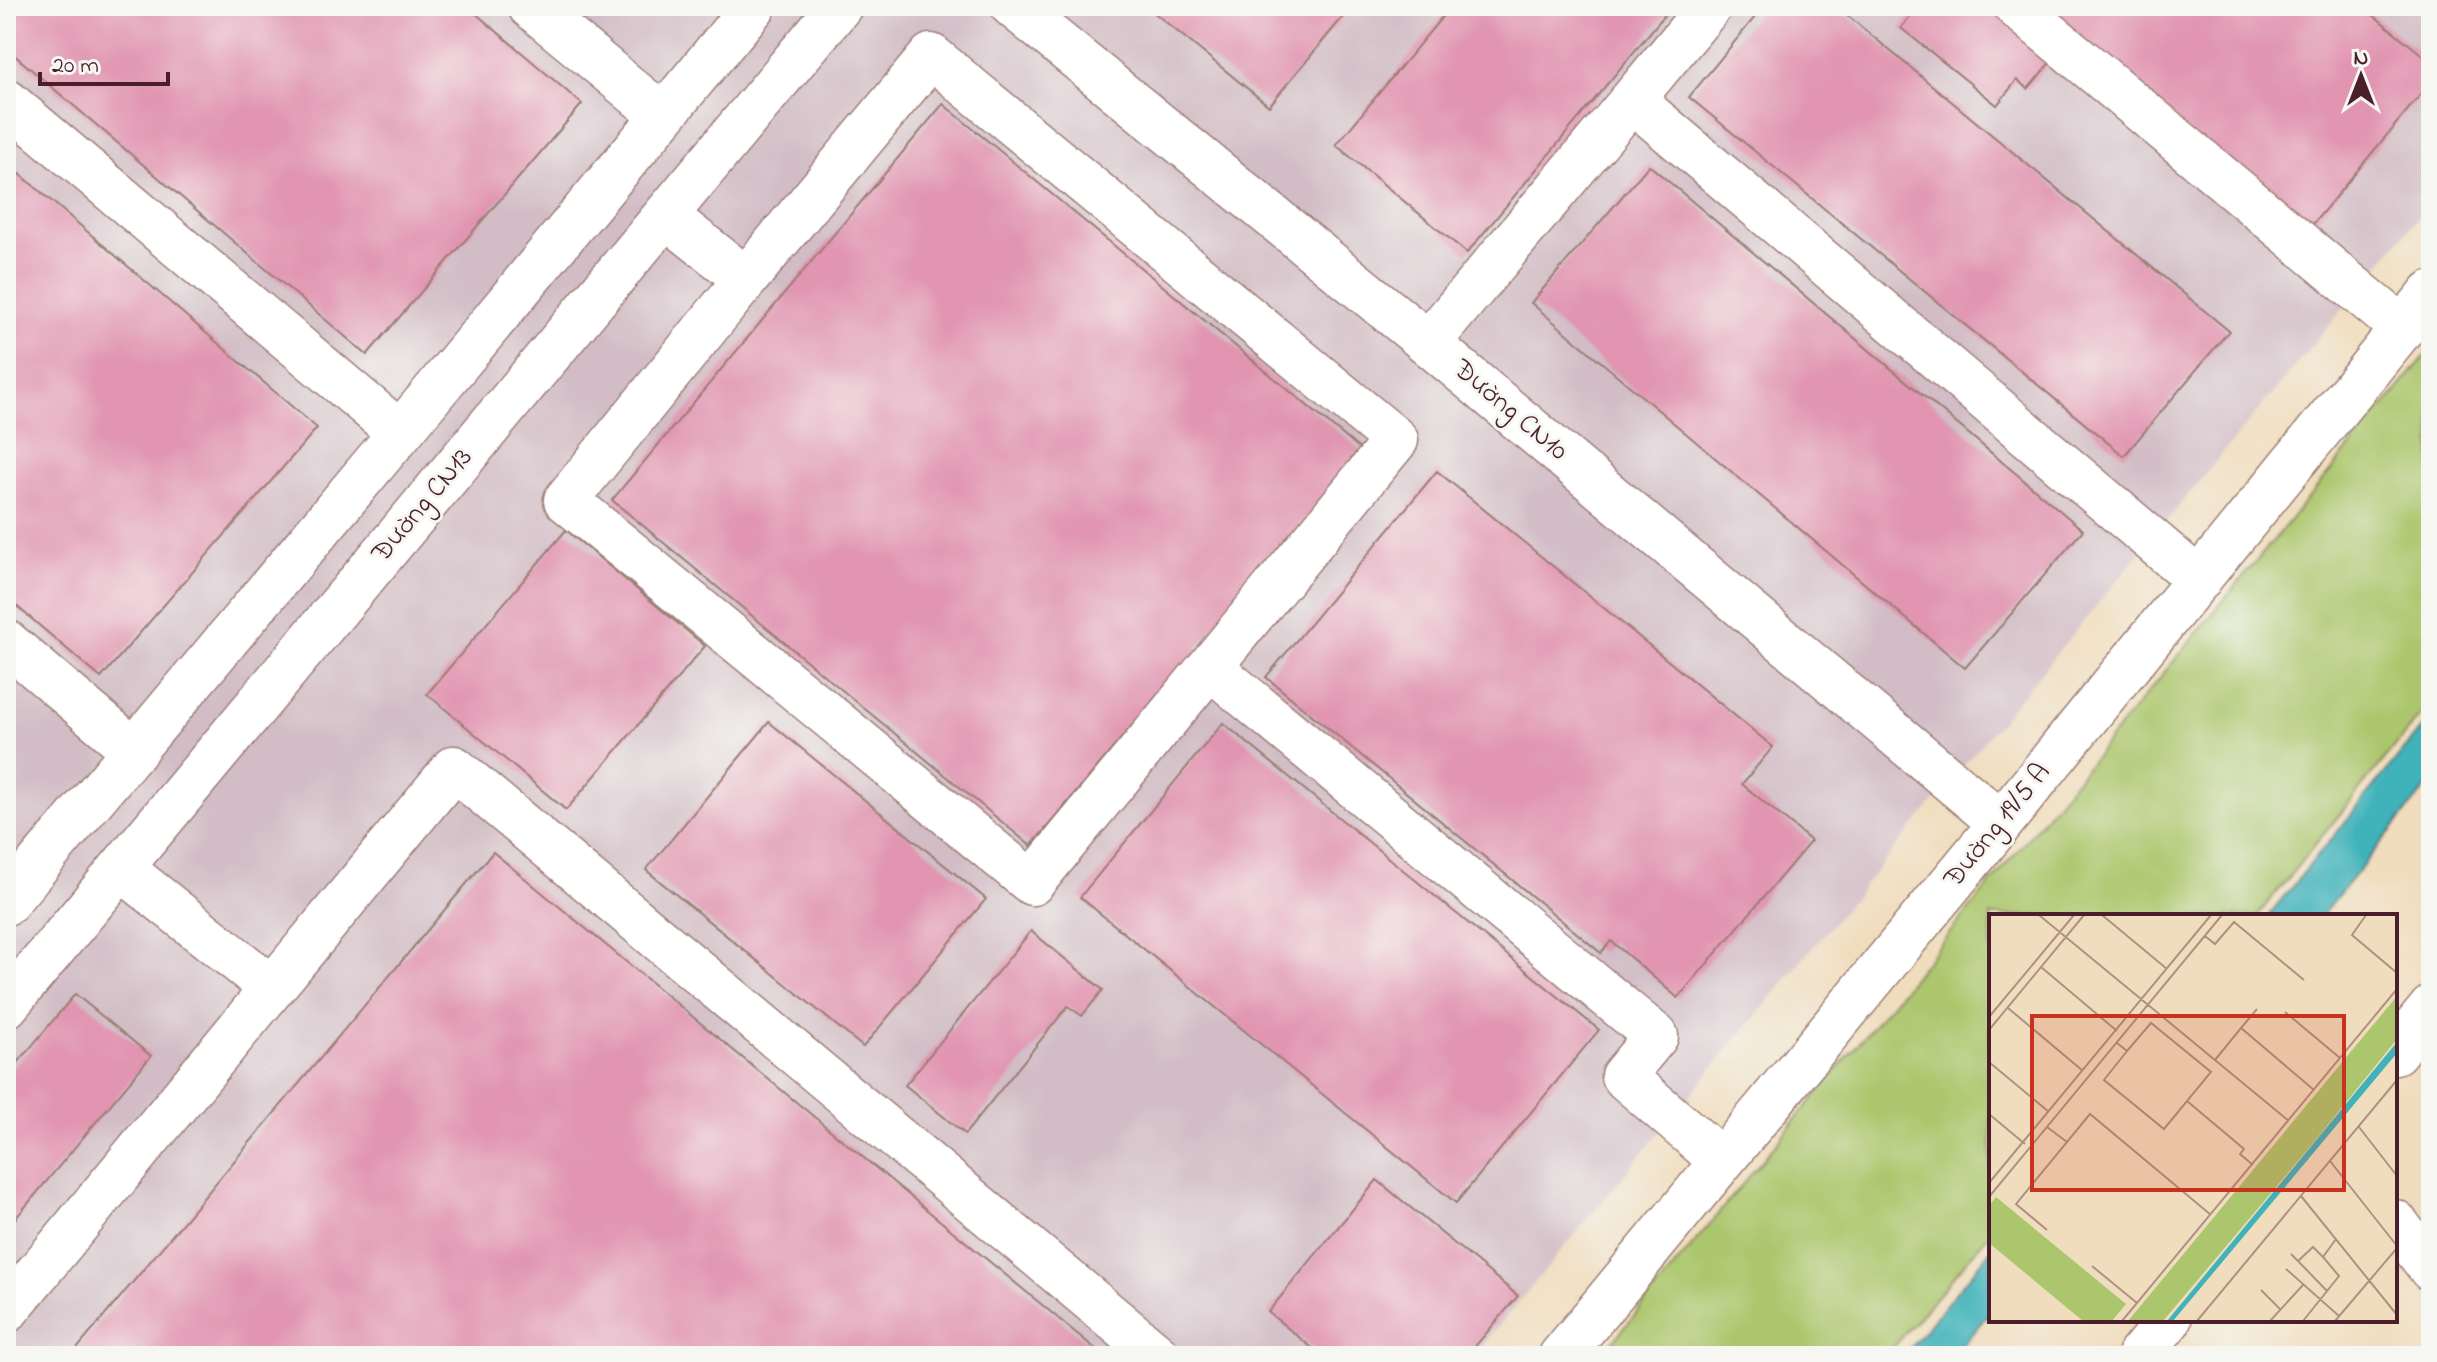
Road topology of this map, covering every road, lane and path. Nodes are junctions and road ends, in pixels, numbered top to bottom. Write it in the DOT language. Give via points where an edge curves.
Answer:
graph roads {
  1 [pos="530,6"];
  2 [pos="754,6"];
  3 [pos="840,6"];
  4 [pos="1013,6"];
  5 [pos="1710,6"];
  6 [pos="2016,6"];
  7 [pos="1632,100"];
  8 [pos="6,101"];
  9 [pos="663,116"];
  10 [pos="666,216"];
  11 [pos="746,279"];
  12 [pos="2431,293"];
  13 [pos="2402,328"];
  14 [pos="1428,343"];
  15 [pos="400,433"];
  16 [pos="2199,580"];
  17 [pos="6,642"];
  18 [pos="1211,668"];
  19 [pos="135,751"];
  20 [pos="2001,823"];
  21 [pos="121,868"];
  22 [pos="6,903"];
  23 [pos="272,988"];
  24 [pos="6,1006"];
  25 [pos="2431,1008"];
  26 [pos="2397,1050"];
  27 [pos="1722,1161"];
  28 [pos="2397,1225"];
  29 [pos="2431,1269"];
  30 [pos="6,1311"];
  31 [pos="2167,1322"];
  32 [pos="1158,1356"];
  33 [pos="1561,1356"];
  34 [pos="2139,1356"];
  1 -- 9 [label="street"];
  2 -- 9 [label="street"];
  3 -- 10 [label="street, Đường CN13"];
  4 -- 14 [label="street, Đường CN10"];
  5 -- 7 [label="street"];
  6 -- 13 [label="street"];
  7 -- 14 [label="street"];
  7 -- 16 [label="street"];
  8 -- 15 [label="street"];
  9 -- 15 [label="street"];
  10 -- 11 [label="street"];
  10 -- 21 [label="street, Đường CN13"];
  11 -- 18 [label="street" via="566,500 1032,883"];
  11 -- 18 [label="street" via="931,56 1396,440"];
  12 -- 13 [label="street, Đường 19/5 A"];
  13 -- 16 [label="street, Đường 19/5 A"];
  14 -- 20 [label="street, Đường CN10"];
  15 -- 19 [label="street"];
  16 -- 20 [label="street, Đường 19/5 A"];
  17 -- 19 [label="street"];
  18 -- 27 [label="street" via="1656,1036 1623,1076"];
  19 -- 22 [label="street"];
  20 -- 27 [label="street, Đường 19/5 A"];
  21 -- 23 [label="street"];
  21 -- 24 [label="street, Đường CN13"];
  23 -- 30 [label="street"];
  23 -- 32 [label="street" via="454,768"];
  25 -- 26 [label="street"];
  27 -- 33 [label="street, Đường 19/5 A"];
  28 -- 29 [label="street"];
  31 -- 34 [label="street"];
}
